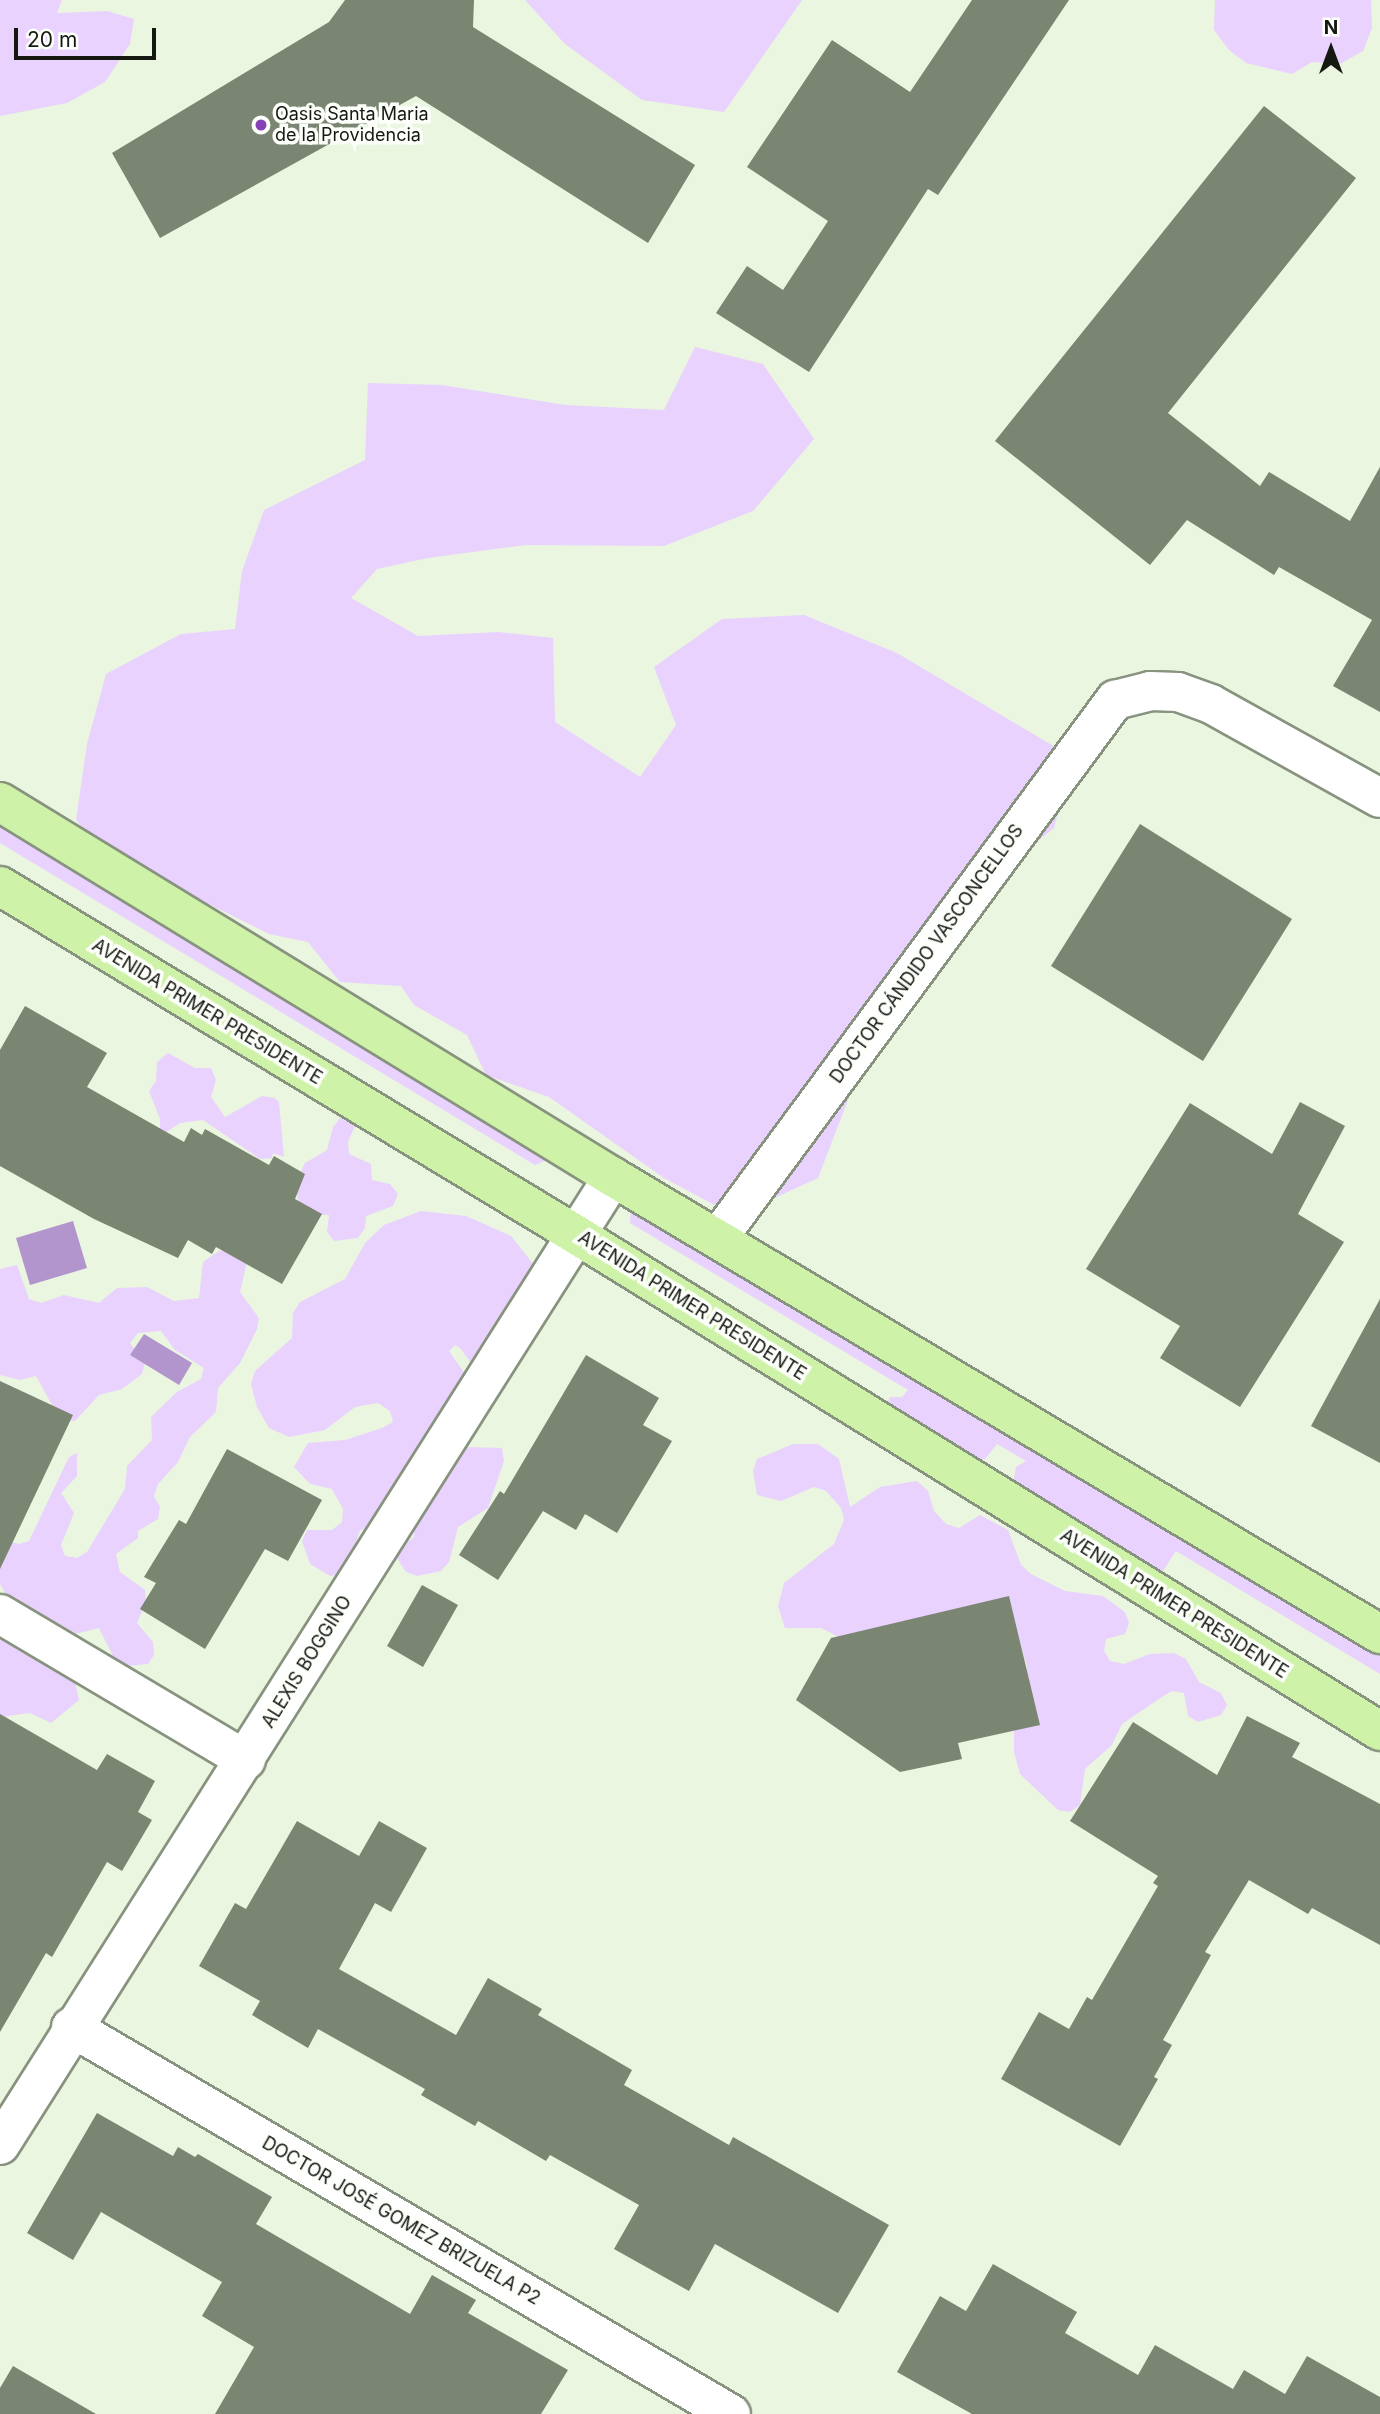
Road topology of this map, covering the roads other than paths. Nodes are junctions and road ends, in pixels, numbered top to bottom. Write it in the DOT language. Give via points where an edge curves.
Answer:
graph roads {
  1 [pos="1380,797"];
  2 [pos="0,802"];
  3 [pos="0,886"];
  4 [pos="613,1177"];
  5 [pos="575,1234"];
  6 [pos="718,1238"];
  7 [pos="0,1614"];
  8 [pos="1380,1634"];
  9 [pos="1380,1731"];
  10 [pos="246,1760"];
  11 [pos="71,2027"];
  12 [pos="0,2145"];
  13 [pos="723,2412"];
  1 -- 6 [label="street, DOCTOR CÁNDIDO VASCONCELLOS" via="1211,704 1178,692 1150,691 1115,700"];
  2 -- 4 [label="main road"];
  3 -- 5 [label="main road, AVENIDA PRIMER PRESIDENTE"];
  4 -- 5 [label="street, ALEXIS BOGGINO"];
  4 -- 6 [label="main road"];
  5 -- 9 [label="main road, AVENIDA PRIMER PRESIDENTE"];
  5 -- 10 [label="street, ALEXIS BOGGINO"];
  6 -- 8 [label="main road"];
  7 -- 10 [label="street"];
  10 -- 11 [label="street, ALEXIS BOGGINO"];
  11 -- 12 [label="street, ALEXIS BOGGINO"];
  11 -- 13 [label="street, DOCTOR JOSÉ GOMEZ BRIZUELA P2"];
}
